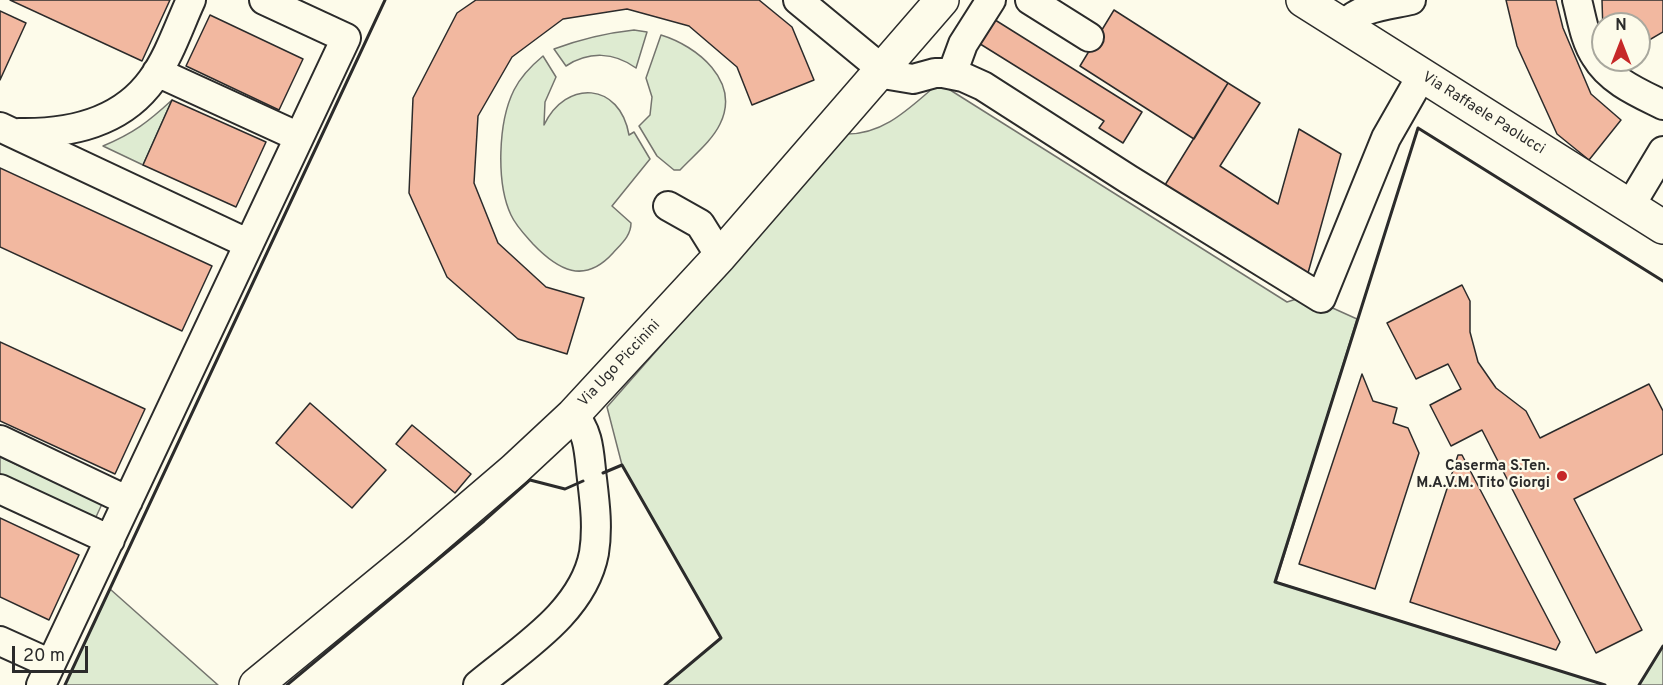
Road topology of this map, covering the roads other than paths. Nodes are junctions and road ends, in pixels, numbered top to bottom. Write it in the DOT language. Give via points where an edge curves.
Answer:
graph roads {
  1 [pos="191,0"];
  2 [pos="264,0"];
  3 [pos="798,0"];
  4 [pos="942,0"];
  5 [pos="992,0"];
  6 [pos="1030,0"];
  7 [pos="1303,0"];
  8 [pos="1411,0"];
  9 [pos="1577,0"];
  10 [pos="1344,26"];
  11 [pos="1089,37"];
  12 [pos="882,70"];
  13 [pos="156,72"];
  14 [pos="952,75"];
  15 [pos="1422,75"];
  16 [pos="1663,105"];
  17 [pos="6,130"];
  18 [pos="299,137"];
  19 [pos="1663,151"];
  20 [pos="1630,206"];
  21 [pos="1663,227"];
  22 [pos="249,244"];
  23 [pos="573,414"];
  24 [pos="0,440"];
  25 [pos="0,489"];
  26 [pos="128,501"];
  27 [pos="110,540"];
  28 [pos="0,641"];
  29 [pos="46,675"];
  30 [pos="256,685"];
  31 [pos="478,685"];
  1 -- 13 [label="street"];
  2 -- 18 [label="street" via="346,38"];
  3 -- 12 [label="street"];
  4 -- 12 [label="main road, Via Ugo Piccinini"];
  5 -- 14 [label="street" via="963,44"];
  6 -- 11 [label="street"];
  7 -- 10 [label="main road, Via Raffaele Paolucci"];
  8 -- 10 [label="street" via="1354,15"];
  9 -- 16 [label="street" via="1588,40 1599,62 1616,79"];
  10 -- 15 [label="main road, Via Raffaele Paolucci"];
  12 -- 14 [label="street" via="904,79 935,73"];
  12 -- 23 [label="main road, Via Ugo Piccinini" via="720,256"];
  13 -- 17 [label="street" via="138,97 97,123 56,132"];
  13 -- 18 [label="street"];
  14 -- 15 [label="street" via="983,86 1321,298 1386,138"];
  15 -- 20 [label="main road, Via Raffaele Paolucci"];
  17 -- 22 [label="street"];
  18 -- 22 [label="street"];
  19 -- 20 [label="street"];
  20 -- 21 [label="main road, Via Raffaele Paolucci"];
  22 -- 26 [label="street"];
  23 -- 30 [label="main road, Via Ugo Piccinini" via="444,531"];
  23 -- 31 [label="street" via="587,438 596,508 590,569 558,619"];
  24 -- 26 [label="street"];
  25 -- 27 [label="street"];
  26 -- 27 [label="street"];
  27 -- 29 [label="street"];
  28 -- 29 [label="street"];
}
